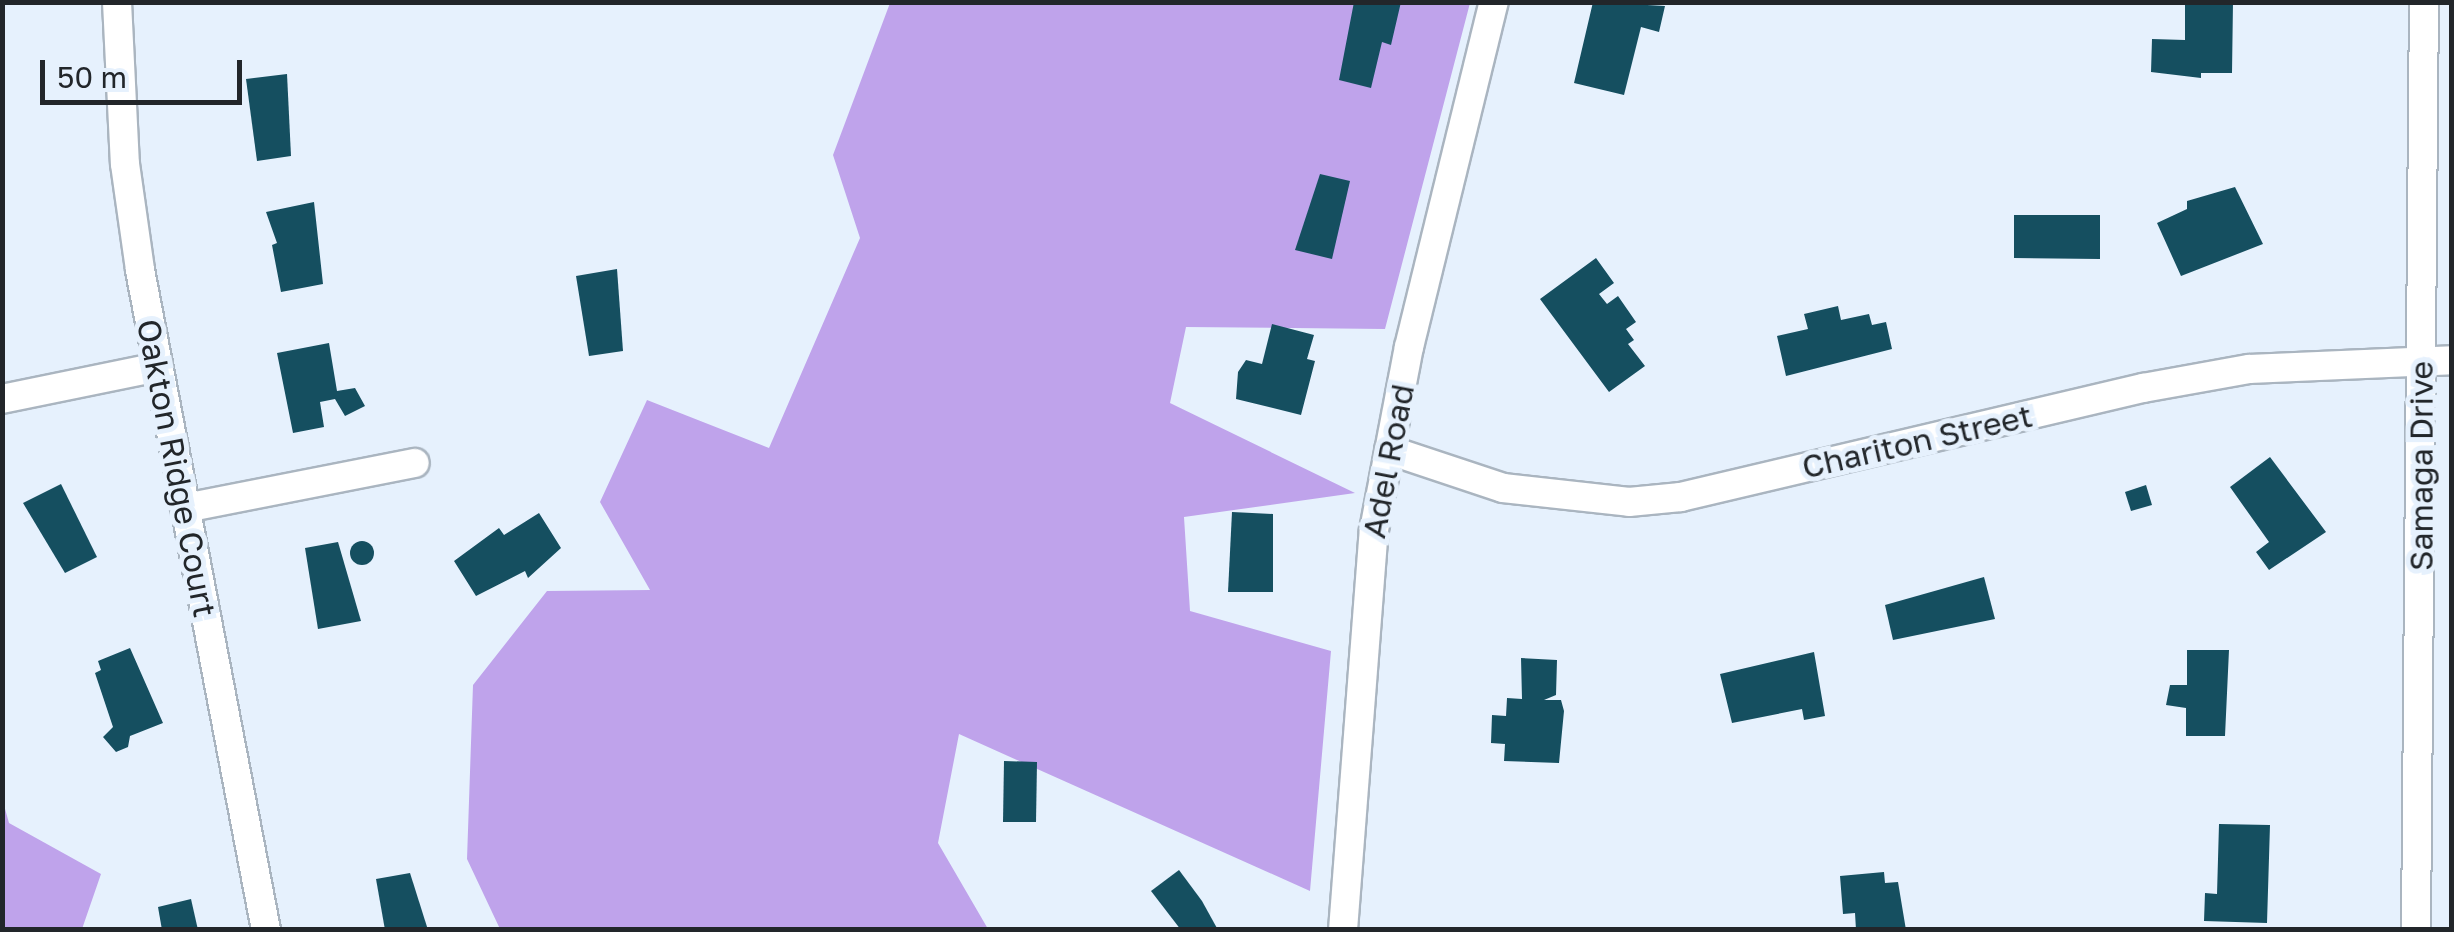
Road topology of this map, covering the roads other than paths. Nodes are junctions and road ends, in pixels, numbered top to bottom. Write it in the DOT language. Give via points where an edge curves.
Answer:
graph roads {
  1 [pos="117,2"];
  2 [pos="1494,2"];
  3 [pos="2424,2"];
  4 [pos="2421,360"];
  5 [pos="2452,360"];
  6 [pos="158,367"];
  7 [pos="2,399"];
  8 [pos="1389,450"];
  9 [pos="416,462"];
  10 [pos="185,508"];
  11 [pos="266,930"];
  12 [pos="1344,930"];
  13 [pos="2416,930"];
  1 -- 6 [label="street, Oakton Ridge Court" via="125,164"];
  2 -- 8 [label="street, Adel Road"];
  3 -- 4 [label="street, Samaga Drive"];
  4 -- 5 [label="street, Chariton Street"];
  4 -- 8 [label="street, Chariton Street" via="2316,362 2143,388 1681,497 1630,502 1503,488"];
  4 -- 13 [label="street, Samaga Drive"];
  6 -- 7 [label="street"];
  6 -- 10 [label="street, Oakton Ridge Court"];
  8 -- 12 [label="street, Adel Road" via="1361,630"];
  9 -- 10 [label="street"];
  10 -- 11 [label="street, Oakton Ridge Court"];
}
